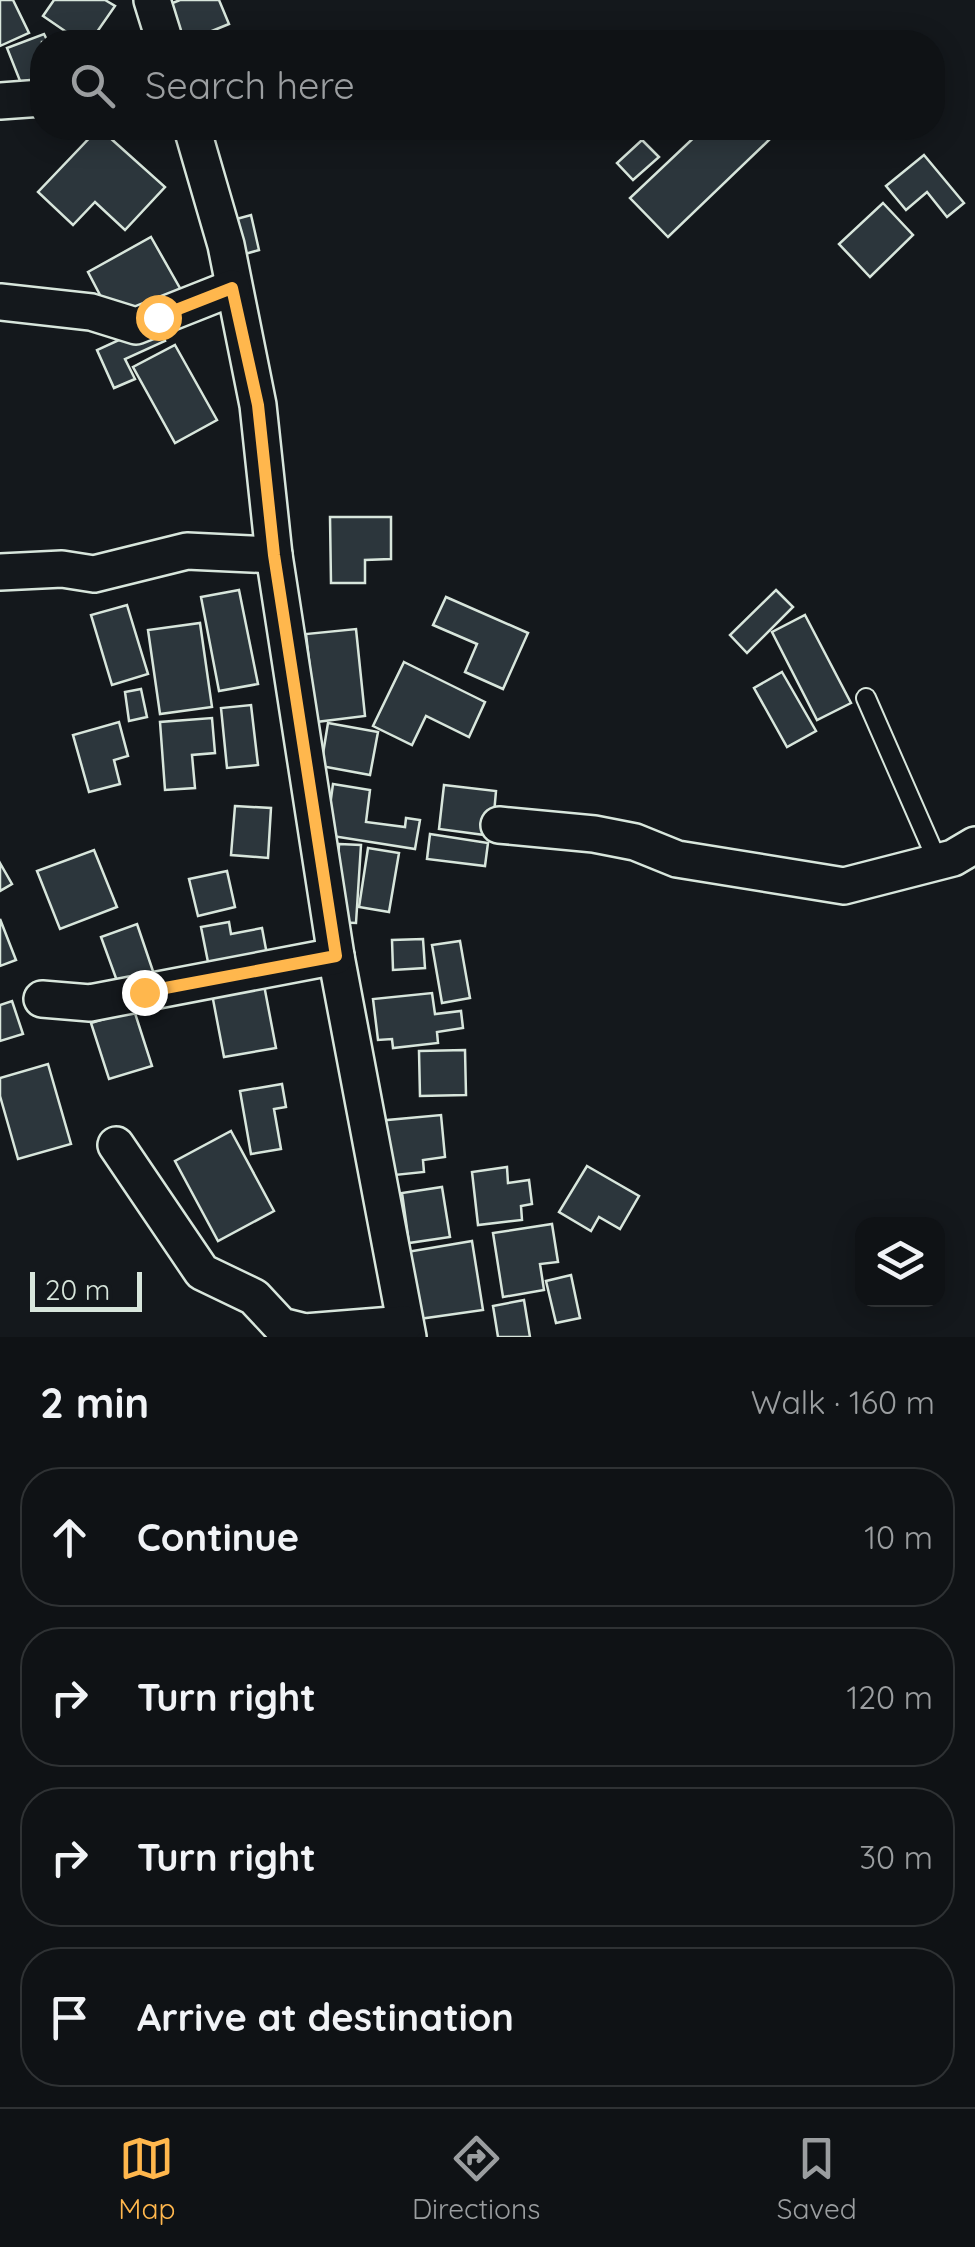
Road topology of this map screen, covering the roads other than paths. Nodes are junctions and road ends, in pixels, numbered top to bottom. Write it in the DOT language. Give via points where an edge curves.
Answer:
graph roads {
  1 [pos="152,0"];
  2 [pos="161,30"];
  3 [pos="30,99"];
  4 [pos="0,101"];
  5 [pos="195,140"];
  6 [pos="232,288"];
  7 [pos="0,302"];
  8 [pos="274,555"];
  9 [pos="0,572"];
  10 [pos="866,698"];
  11 [pos="499,825"];
  12 [pos="975,845"];
  13 [pos="937,860"];
  14 [pos="336,956"];
  15 [pos="42,999"];
  16 [pos="116,1145"];
  17 [pos="406,1330"];
  1 -- 2 [label="street"];
  3 -- 4 [label="street"];
  5 -- 6 [label="street"];
  6 -- 7 [label="street" via="136,326 91,312"];
  6 -- 8 [label="street" via="258,405"];
  8 -- 9 [label="street" via="187,552 94,574"];
  8 -- 14 [label="street"];
  10 -- 13 [label="lane"];
  11 -- 13 [label="street" via="594,834 677,859 844,886"];
  12 -- 13 [label="street"];
  14 -- 15 [label="street" via="90,1003"];
  14 -- 17 [label="street"];
  16 -- 17 [label="street" via="189,1258 202,1272 262,1303 281,1326 305,1332"];
}
